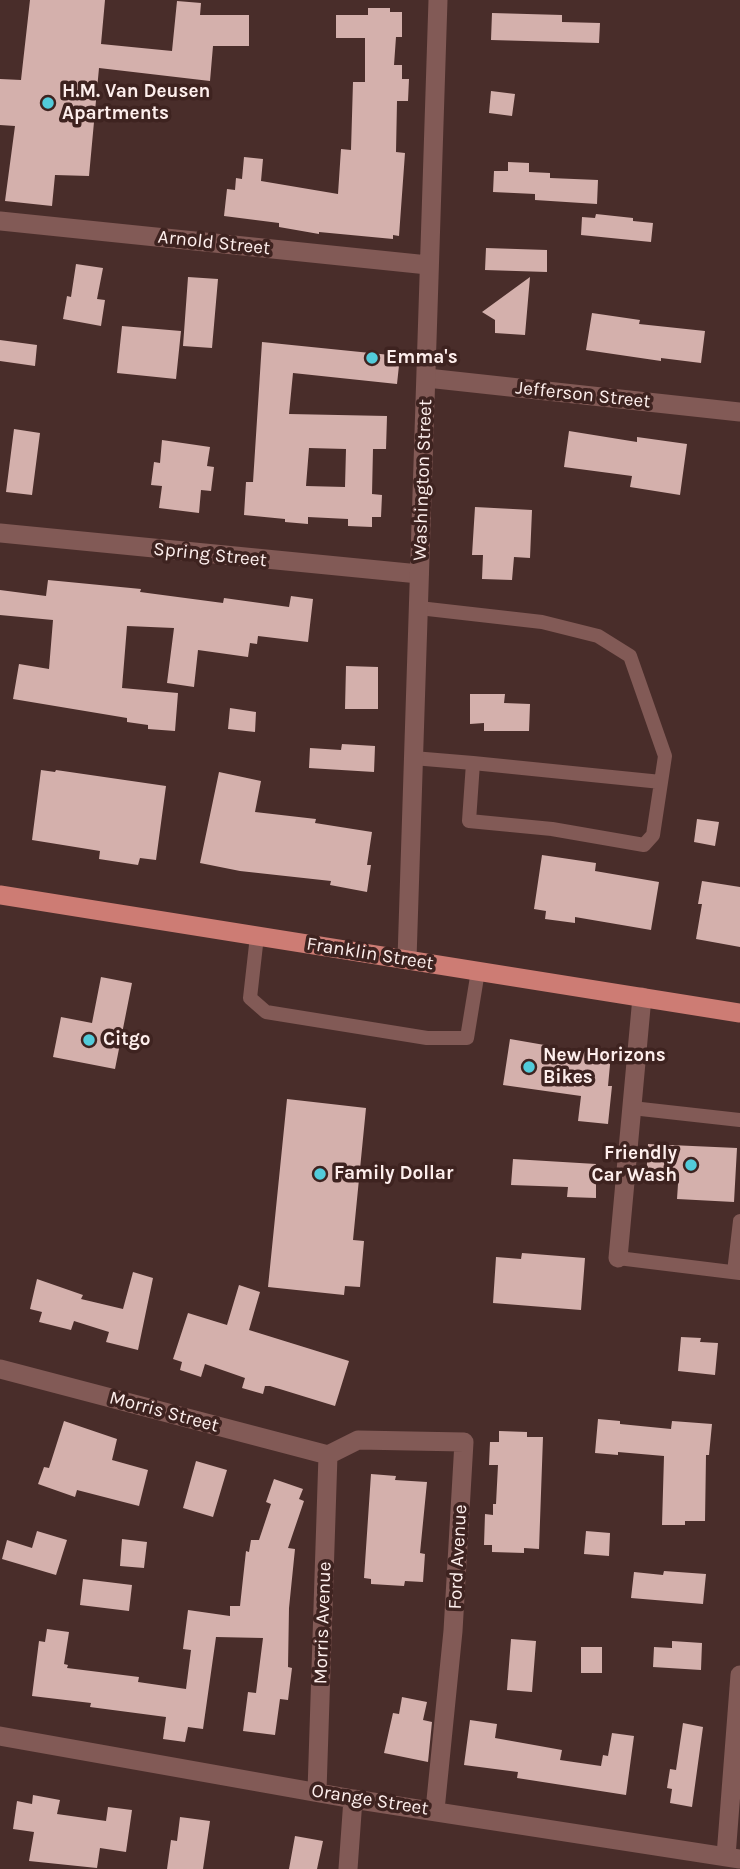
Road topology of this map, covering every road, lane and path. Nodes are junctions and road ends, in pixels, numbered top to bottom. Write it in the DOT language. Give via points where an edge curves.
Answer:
graph roads {
  1 [pos="438,0"];
  2 [pos="0,221"];
  3 [pos="428,265"];
  4 [pos="427,378"];
  5 [pos="740,412"];
  6 [pos="0,533"];
  7 [pos="419,575"];
  8 [pos="419,608"];
  9 [pos="413,758"];
  10 [pos="473,764"];
  11 [pos="661,782"];
  12 [pos="1,900"];
  13 [pos="257,936"];
  14 [pos="407,959"];
  15 [pos="478,971"];
  16 [pos="642,997"];
  17 [pos="740,1013"];
  18 [pos="632,1108"];
  19 [pos="740,1120"];
  20 [pos="740,1221"];
  21 [pos="618,1258"];
  22 [pos="737,1273"];
  23 [pos="0,1369"];
  24 [pos="328,1455"];
  25 [pos="740,1675"];
  26 [pos="0,1736"];
  27 [pos="317,1791"];
  28 [pos="353,1799"];
  29 [pos="435,1810"];
  30 [pos="733,1857"];
  31 [pos="348,1869"];
  1 -- 3 [label="street, Washington Street"];
  2 -- 3 [label="street, Arnold Street"];
  3 -- 4 [label="street, Washington Street"];
  4 -- 5 [label="street, Jefferson Street"];
  4 -- 7 [label="street, Washington Street"];
  6 -- 7 [label="street, Spring Street"];
  7 -- 8 [label="street, Washington Street"];
  8 -- 9 [label="street, Washington Street"];
  8 -- 11 [label="lane" via="542,622 598,636 630,656 665,756"];
  9 -- 10 [label="lane"];
  9 -- 14 [label="street, Washington Street"];
  10 -- 11 [label="lane"];
  10 -- 11 [label="lane" via="469,821 644,845 653,835"];
  12 -- 13 [label="main road, Franklin Street"];
  13 -- 14 [label="main road, Franklin Street"];
  13 -- 15 [label="lane" via="250,998 266,1012 280,1015 427,1038 467,1038"];
  14 -- 15 [label="main road, Franklin Street"];
  15 -- 16 [label="main road, Franklin Street"];
  16 -- 17 [label="main road, Franklin Street"];
  16 -- 18 [label="street"];
  18 -- 19 [label="lane"];
  18 -- 21 [label="street"];
  20 -- 22 [label="lane"];
  21 -- 22 [label="lane"];
  23 -- 24 [label="street, Morris Street"];
  24 -- 27 [label="street, Morris Avenue"];
  24 -- 29 [label="street, Ford Avenue" via="358,1440 464,1442 453,1631"];
  25 -- 30 [label="street"];
  26 -- 27 [label="street, Orange Street"];
  27 -- 28 [label="street, Orange Street"];
  28 -- 29 [label="street, Orange Street"];
  28 -- 31 [label="street"];
  29 -- 30 [label="street, Orange Street"];
}
